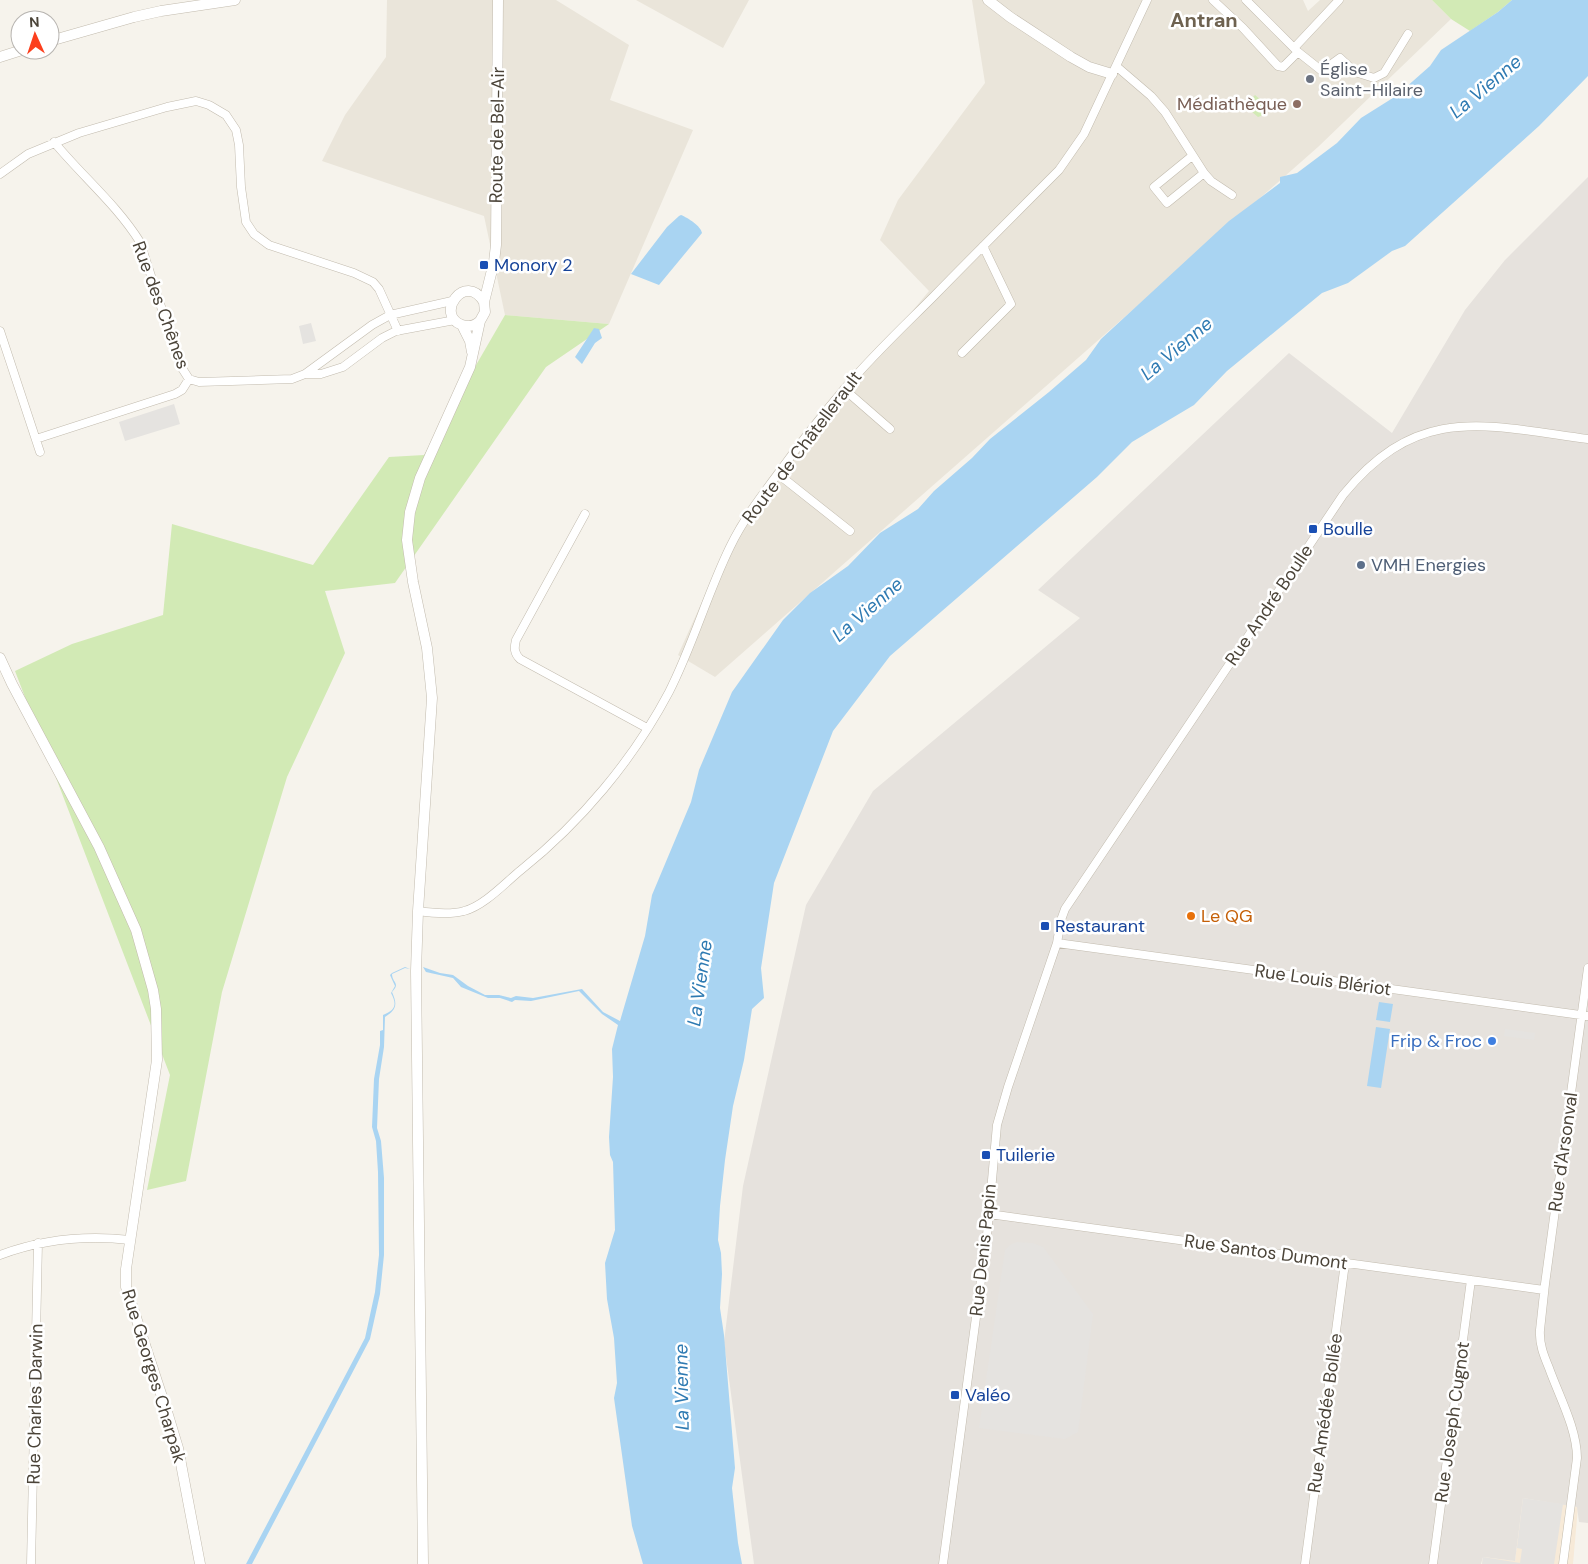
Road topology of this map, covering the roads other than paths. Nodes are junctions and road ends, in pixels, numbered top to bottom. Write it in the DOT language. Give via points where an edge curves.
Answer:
graph roads {
  1 [pos="235,0"];
  2 [pos="498,0"];
  3 [pos="988,0"];
  4 [pos="1147,0"];
  5 [pos="1212,0"];
  6 [pos="1246,0"];
  7 [pos="1339,0"];
  8 [pos="1408,34"];
  9 [pos="60,38"];
  10 [pos="1296,50"];
  11 [pos="1114,70"];
  12 [pos="54,142"];
  13 [pos="1192,156"];
  14 [pos="1204,173"];
  15 [pos="0,174"];
  16 [pos="1232,195"];
  17 [pos="983,246"];
  18 [pos="491,270"];
  19 [pos="471,292"];
  20 [pos="452,301"];
  21 [pos="484,302"];
  22 [pos="390,315"];
  23 [pos="480,321"];
  24 [pos="459,323"];
  25 [pos="0,331"];
  26 [pos="398,331"];
  27 [pos="962,353"];
  28 [pos="472,359"];
  29 [pos="305,374"];
  30 [pos="189,379"];
  31 [pos="844,389"];
  32 [pos="890,429"];
  33 [pos="36,439"];
  34 [pos="1588,439"];
  35 [pos="40,452"];
  36 [pos="778,474"];
  37 [pos="585,514"];
  38 [pos="850,531"];
  39 [pos="0,658"];
  40 [pos="647,728"];
  41 [pos="418,910"];
  42 [pos="1057,944"];
  43 [pos="1588,968"];
  44 [pos="1585,1015"];
  45 [pos="989,1214"];
  46 [pos="130,1240"];
  47 [pos="38,1243"];
  48 [pos="0,1255"];
  49 [pos="1345,1263"];
  50 [pos="1471,1280"];
  51 [pos="1544,1290"];
  52 [pos="31,1564"];
  53 [pos="200,1564"];
  54 [pos="423,1564"];
  55 [pos="943,1564"];
  56 [pos="1305,1564"];
  57 [pos="1433,1564"];
  58 [pos="1563,1564"];
  1 -- 9 [label="street" via="134,16"];
  2 -- 18 [label="street, Route de Bel-Air" via="496,245"];
  3 -- 11 [label="street" via="1089,67"];
  4 -- 11 [label="street, Route de Châtellerault"];
  5 -- 10 [label="street" via="1278,66 1283,67"];
  6 -- 10 [label="street"];
  7 -- 10 [label="street"];
  8 -- 10 [label="street" via="1384,73 1374,78 1356,72 1340,58 1322,71"];
  11 -- 13 [label="street" via="1151,96 1165,112"];
  11 -- 17 [label="street, Route de Châtellerault" via="1084,134 1059,170"];
  12 -- 15 [label="street" via="28,154"];
  12 -- 22 [label="street" via="167,107 196,101 209,105 226,115 236,130 246,222 254,234 269,245 373,282"];
  12 -- 30 [label="street, Rue des Chênes" via="130,225 140,242 180,365"];
  13 -- 14 [label="street"];
  13 -- 14 [label="street" via="1154,187 1167,203"];
  14 -- 16 [label="street"];
  17 -- 27 [label="street" via="1011,304"];
  17 -- 31 [label="street, Route de Châtellerault"];
  18 -- 19 [label="street"];
  18 -- 21 [label="street, Route de Bel-Air"];
  19 -- 20 [label="street" via="460,293"];
  19 -- 21 [label="street"];
  20 -- 22 [label="street, Rue des Chênes"];
  20 -- 24 [label="street" via="451,311"];
  21 -- 23 [label="street" via="485,312"];
  22 -- 26 [label="street"];
  22 -- 29 [label="street, Rue des Chênes"];
  23 -- 24 [label="street" via="472,326"];
  23 -- 28 [label="street"];
  24 -- 26 [label="street, Rue des Chênes"];
  24 -- 28 [label="street" via="470,341"];
  25 -- 33 [label="street"];
  26 -- 29 [label="street, Rue des Chênes" via="382,338 343,367 321,374"];
  28 -- 41 [label="street" via="420,478 408,528 409,556 427,648 432,698"];
  29 -- 30 [label="street, Rue des Chênes" via="292,379 222,383"];
  30 -- 33 [label="street" via="175,394"];
  31 -- 32 [label="street"];
  31 -- 36 [label="street, Route de Châtellerault"];
  33 -- 35 [label="street"];
  34 -- 42 [label="street, Rue André Boulle" via="1465,425 1407,440 1368,466 1343,495 1065,909"];
  36 -- 38 [label="street"];
  36 -- 40 [label="street, Route de Châtellerault" via="732,544 684,660"];
  37 -- 40 [label="street" via="516,640 514,650 520,659"];
  39 -- 46 [label="street, Rue Georges Charpak" via="99,847 136,930 153,990 157,1060"];
  40 -- 41 [label="street, Route de Châtellerault" via="593,802 540,856 482,901 462,912"];
  41 -- 54 [label="street" via="416,1000"];
  42 -- 44 [label="street, Rue Louis Blériot"];
  42 -- 45 [label="street, Rue Denis Papin" via="997,1125"];
  43 -- 44 [label="street, Rue d'Arsonval"];
  44 -- 51 [label="street, Rue d'Arsonval"];
  45 -- 49 [label="street, Rue Santos Dumont"];
  45 -- 55 [label="street, Rue Denis Papin"];
  46 -- 47 [label="street" via="92,1237"];
  46 -- 53 [label="street, Rue Georges Charpak" via="126,1287 178,1448"];
  47 -- 48 [label="street"];
  47 -- 52 [label="street, Rue Charles Darwin"];
  49 -- 50 [label="street, Rue Santos Dumont"];
  49 -- 56 [label="street, Rue Amédée Bollée"];
  50 -- 51 [label="street, Rue Santos Dumont"];
  50 -- 57 [label="street, Rue Joseph Cugnot"];
  51 -- 58 [label="street, Rue d'Arsonval" via="1540,1345 1572,1427 1577,1449"];
}
